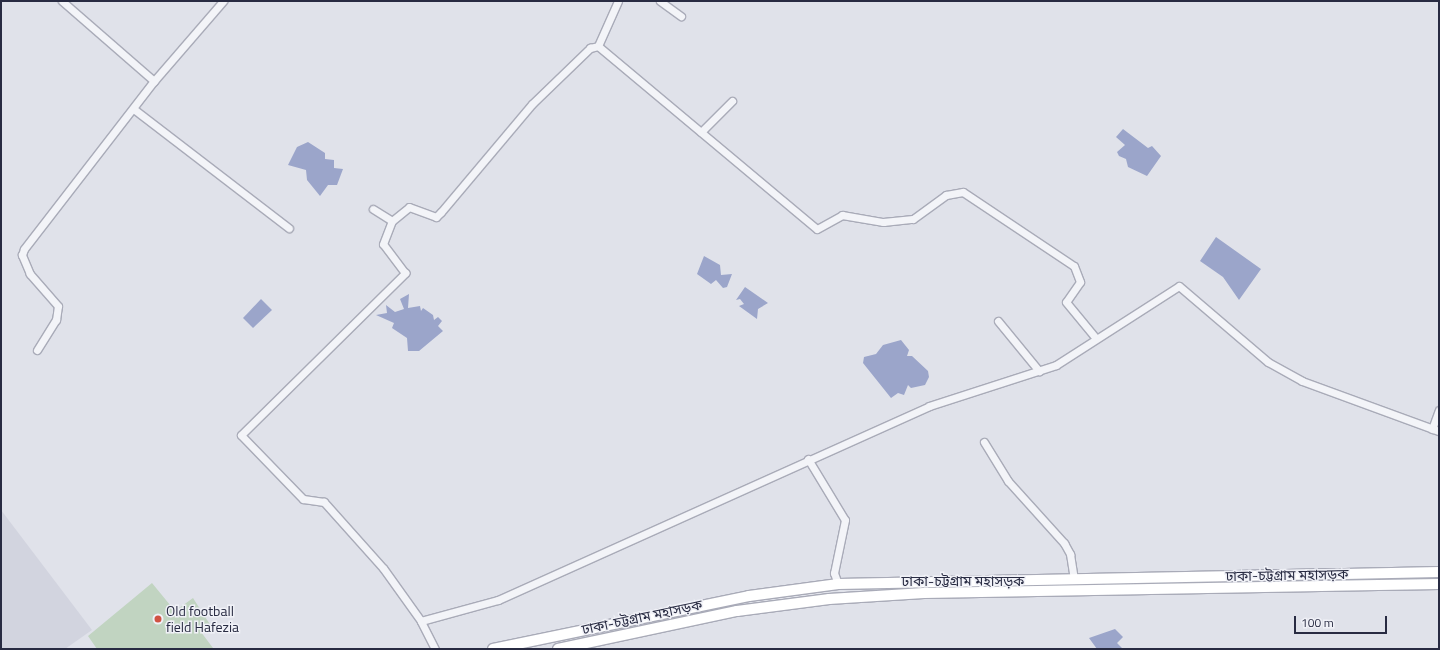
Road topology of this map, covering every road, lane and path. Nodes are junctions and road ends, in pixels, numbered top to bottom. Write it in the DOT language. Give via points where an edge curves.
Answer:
graph roads {
  1 [pos="62,1"];
  2 [pos="223,1"];
  3 [pos="618,1"];
  4 [pos="660,1"];
  5 [pos="681,16"];
  6 [pos="598,46"];
  7 [pos="154,81"];
  8 [pos="732,101"];
  9 [pos="135,110"];
  10 [pos="701,132"];
  11 [pos="373,209"];
  12 [pos="392,221"];
  13 [pos="288,228"];
  14 [pos="998,321"];
  15 [pos="1095,337"];
  16 [pos="37,350"];
  17 [pos="1038,371"];
  18 [pos="1439,410"];
  19 [pos="1436,430"];
  20 [pos="984,442"];
  21 [pos="808,458"];
  22 [pos="1439,572"];
  23 [pos="1074,580"];
  24 [pos="838,584"];
  25 [pos="1439,584"];
  26 [pos="421,621"];
  27 [pos="435,649"];
  28 [pos="494,649"];
  29 [pos="558,649"];
  1 -- 7 [label="street"];
  2 -- 7 [label="street"];
  3 -- 6 [label="street"];
  4 -- 5 [label="street"];
  6 -- 10 [label="street"];
  6 -- 12 [label="street" via="590,48 532,104 436,217 409,207"];
  7 -- 9 [label="street"];
  8 -- 10 [label="street"];
  9 -- 13 [label="street"];
  9 -- 16 [label="street" via="24,250 22,255 30,274 58,306 56,320"];
  10 -- 15 [label="street" via="817,229 842,215 883,222 913,219 946,195 962,192 1074,266 1080,282 1066,302"];
  11 -- 12 [label="street"];
  12 -- 26 [label="street" via="383,244 405,273 241,436 303,499 324,502 383,568"];
  14 -- 17 [label="street"];
  15 -- 17 [label="street" via="1056,365"];
  15 -- 19 [label="street" via="1179,286 1268,362 1302,381"];
  17 -- 21 [label="street" via="929,406"];
  18 -- 19 [label="street"];
  20 -- 23 [label="street" via="1008,481 1064,543 1070,554"];
  21 -- 24 [label="street" via="845,520 834,573"];
  21 -- 26 [label="street" via="498,600"];
  22 -- 23 [label="highway, ঢাকা-চট্টগ্রাম মহাসড়ক"];
  23 -- 24 [label="highway, ঢাকা-চট্টগ্রাম মহাসড়ক"];
  24 -- 28 [label="highway, ঢাকা-চট্টগ্রাম মহাসড়ক" via="749,596"];
  25 -- 29 [label="highway, ঢাকা-চট্টগ্রাম মহাসড়ক" via="924,593 829,598 737,612"];
  26 -- 27 [label="street"];
}
